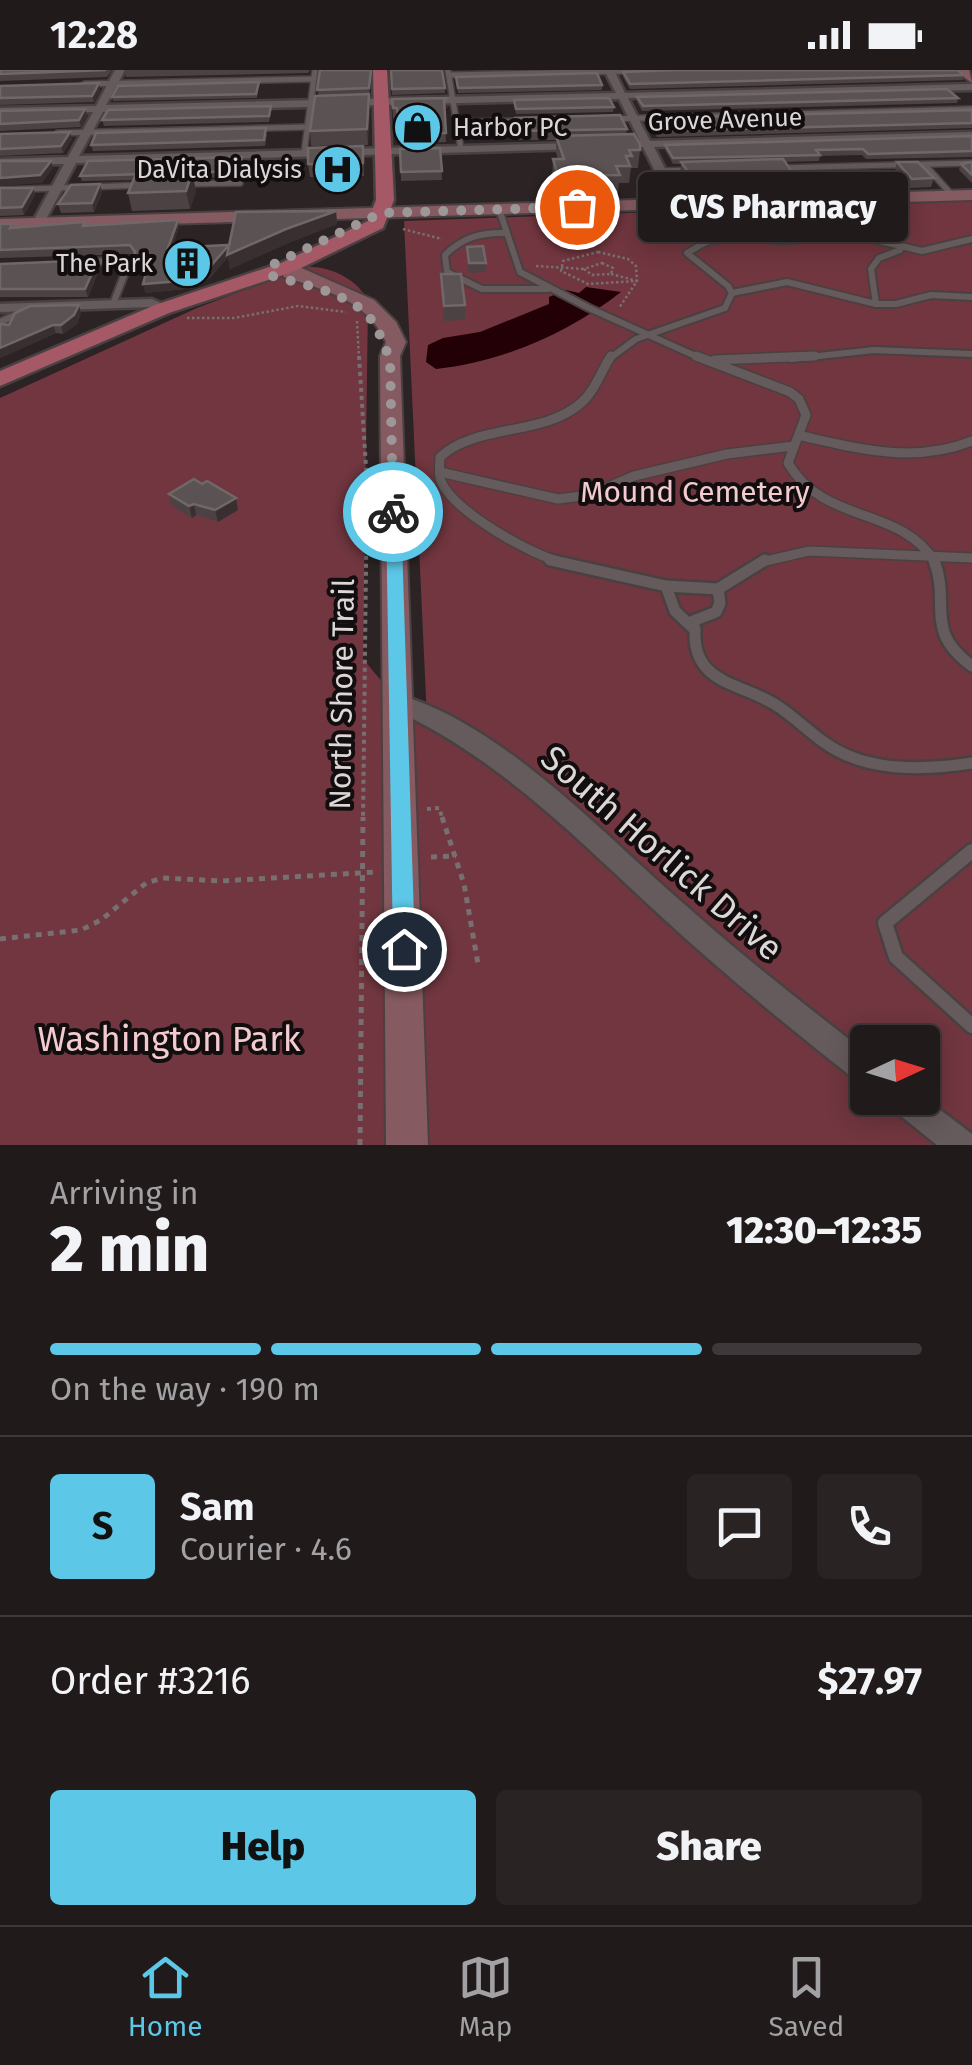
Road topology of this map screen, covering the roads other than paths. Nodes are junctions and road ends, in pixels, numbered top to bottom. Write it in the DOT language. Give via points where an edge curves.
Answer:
graph roads {
  1 [pos="120,70"];
  2 [pos="314,70"];
  3 [pos="380,70"];
  4 [pos="674,70"];
  5 [pos="961,70"];
  6 [pos="609,71"];
  7 [pos="448,72"];
  8 [pos="314,79"];
  9 [pos="972,79"];
  10 [pos="68,84"];
  11 [pos="113,84"];
  12 [pos="972,86"];
  13 [pos="622,96"];
  14 [pos="453,100"];
  15 [pos="381,102"];
  16 [pos="310,103"];
  17 [pos="99,108"];
  18 [pos="972,109"];
  19 [pos="0,111"];
  20 [pos="632,118"];
  21 [pos="604,119"];
  22 [pos="527,121"];
  23 [pos="456,122"];
  24 [pos="307,127"];
  25 [pos="86,132"];
  26 [pos="56,133"];
  27 [pos="972,135"];
  28 [pos="646,144"];
  29 [pos="461,149"];
  30 [pos="384,152"];
  31 [pos="304,154"];
  32 [pos="72,160"];
  33 [pos="0,162"];
  34 [pos="972,163"];
  35 [pos="925,164"];
  36 [pos="770,168"];
  37 [pos="694,170"];
  38 [pos="659,171"];
  39 [pos="240,182"];
  40 [pos="152,185"];
  41 [pos="169,185"];
  42 [pos="57,188"];
  43 [pos="0,190"];
  44 [pos="952,195"];
  45 [pos="972,195"];
  46 [pos="677,204"];
  47 [pos="500,209"];
  48 [pos="381,213"];
  49 [pos="38,223"];
  50 [pos="0,224"];
  51 [pos="508,232"];
  52 [pos="972,240"];
  53 [pos="314,242"];
  54 [pos="903,250"];
  55 [pos="78,262"];
  56 [pos="278,271"];
  57 [pos="548,289"];
  58 [pos="732,293"];
  59 [pos="972,297"];
  60 [pos="186,301"];
  61 [pos="113,304"];
  62 [pos="876,304"];
  63 [pos="33,307"];
  64 [pos="0,308"];
  65 [pos="166,315"];
  66 [pos="0,322"];
  67 [pos="644,334"];
  68 [pos="972,354"];
  69 [pos="705,360"];
  70 [pos="0,379"];
  71 [pos="802,436"];
  72 [pos="972,440"];
  73 [pos="794,446"];
  74 [pos="440,472"];
  75 [pos="932,556"];
  76 [pos="972,558"];
  77 [pos="666,586"];
  78 [pos="718,589"];
  79 [pos="695,630"];
  80 [pos="972,666"];
  81 [pos="400,703"];
  82 [pos="972,763"];
  83 [pos="972,852"];
  84 [pos="972,1026"];
  85 [pos="850,1058"];
  86 [pos="923,1115"];
  87 [pos="406,1145"];
  88 [pos="962,1145"];
  1 -- 11 [label="street"];
  2 -- 8 [label="lane"];
  3 -- 15 [label="main road"];
  4 -- 6 [label="lane"];
  5 -- 9 [label="street"];
  6 -- 7 [label="lane"];
  6 -- 13 [label="street"];
  7 -- 14 [label="lane"];
  8 -- 11 [label="lane"];
  8 -- 16 [label="lane"];
  10 -- 11 [label="lane"];
  11 -- 17 [label="street"];
  12 -- 13 [label="street"];
  13 -- 14 [label="street"];
  13 -- 20 [label="street"];
  14 -- 15 [label="street"];
  14 -- 23 [label="lane"];
  15 -- 16 [label="street"];
  15 -- 30 [label="main road"];
  16 -- 17 [label="street"];
  16 -- 24 [label="lane"];
  17 -- 19 [label="street"];
  17 -- 25 [label="street"];
  18 -- 20 [label="lane"];
  20 -- 21 [label="lane"];
  20 -- 28 [label="street"];
  22 -- 23 [label="lane"];
  23 -- 29 [label="lane"];
  24 -- 25 [label="lane"];
  24 -- 31 [label="lane"];
  25 -- 26 [label="lane"];
  25 -- 32 [label="street"];
  27 -- 28 [label="street, Grove Avenue"];
  28 -- 29 [label="street, Grove Avenue"];
  28 -- 38 [label="street"];
  29 -- 30 [label="street, Grove Avenue"];
  30 -- 31 [label="street, Grove Avenue"];
  30 -- 48 [label="main road"];
  31 -- 32 [label="street, Grove Avenue"];
  32 -- 33 [label="street, Grove Avenue"];
  32 -- 42 [label="street"];
  34 -- 35 [label="lane"];
  35 -- 36 [label="lane"];
  35 -- 44 [label="lane"];
  37 -- 38 [label="lane"];
  38 -- 46 [label="street"];
  39 -- 41 [label="lane"];
  40 -- 42 [label="lane"];
  42 -- 43 [label="lane"];
  42 -- 49 [label="street"];
  44 -- 45 [label="street"];
  44 -- 46 [label="street"];
  46 -- 47 [label="street"];
  47 -- 48 [label="street"];
  47 -- 51 [label="lane"];
  48 -- 49 [label="street"];
  48 -- 53 [label="main road"];
  48 -- 56 [label="main road" via="361,234"];
  49 -- 50 [label="street"];
  51 -- 57 [label="lane" via="520,272"];
  51 -- 57 [label="lane" via="457,242 445,255 446,272 491,290"];
  52 -- 54 [label="lane"];
  53 -- 56 [label="main road" via="272,265"];
  53 -- 60 [label="main road"];
  54 -- 58 [label="lane" via="851,234 780,241 744,234 686,253 719,274"];
  54 -- 62 [label="lane" via="870,267"];
  55 -- 61 [label="lane" via="130,260"];
  56 -- 60 [label="main road"];
  56 -- 81 [label="street" via="363,311 390,356"];
  57 -- 67 [label="lane"];
  58 -- 62 [label="lane" via="786,282"];
  58 -- 67 [label="lane" via="711,316"];
  59 -- 62 [label="lane"];
  60 -- 65 [label="main road"];
  61 -- 63 [label="street"];
  61 -- 65 [label="street" via="152,303"];
  63 -- 64 [label="street"];
  63 -- 66 [label="lane"];
  65 -- 70 [label="main road"];
  67 -- 69 [label="lane"];
  67 -- 74 [label="lane" via="611,356 581,404 452,446 440,457"];
  68 -- 69 [label="lane" via="874,350"];
  69 -- 71 [label="lane" via="788,391 806,412"];
  71 -- 72 [label="lane" via="928,455"];
  71 -- 73 [label="lane"];
  73 -- 74 [label="lane" via="728,454 558,499"];
  73 -- 75 [label="lane" via="788,462 805,491 882,522"];
  74 -- 77 [label="lane" via="454,499 543,558"];
  75 -- 76 [label="lane"];
  75 -- 78 [label="lane" via="796,553 768,558"];
  75 -- 80 [label="lane" via="938,623 947,646"];
  77 -- 78 [label="lane"];
  77 -- 79 [label="lane" via="675,611"];
  78 -- 79 [label="lane" via="716,612 693,621"];
  79 -- 82 [label="lane" via="694,648 724,682 777,705 850,757 926,770"];
  81 -- 85 [label="street, South Horlick Drive" via="431,714 542,793 752,982"];
  81 -- 87 [label="street" via="417,864"];
  83 -- 84 [label="lane" via="885,924 896,957"];
  86 -- 88 [label="street"];
}
